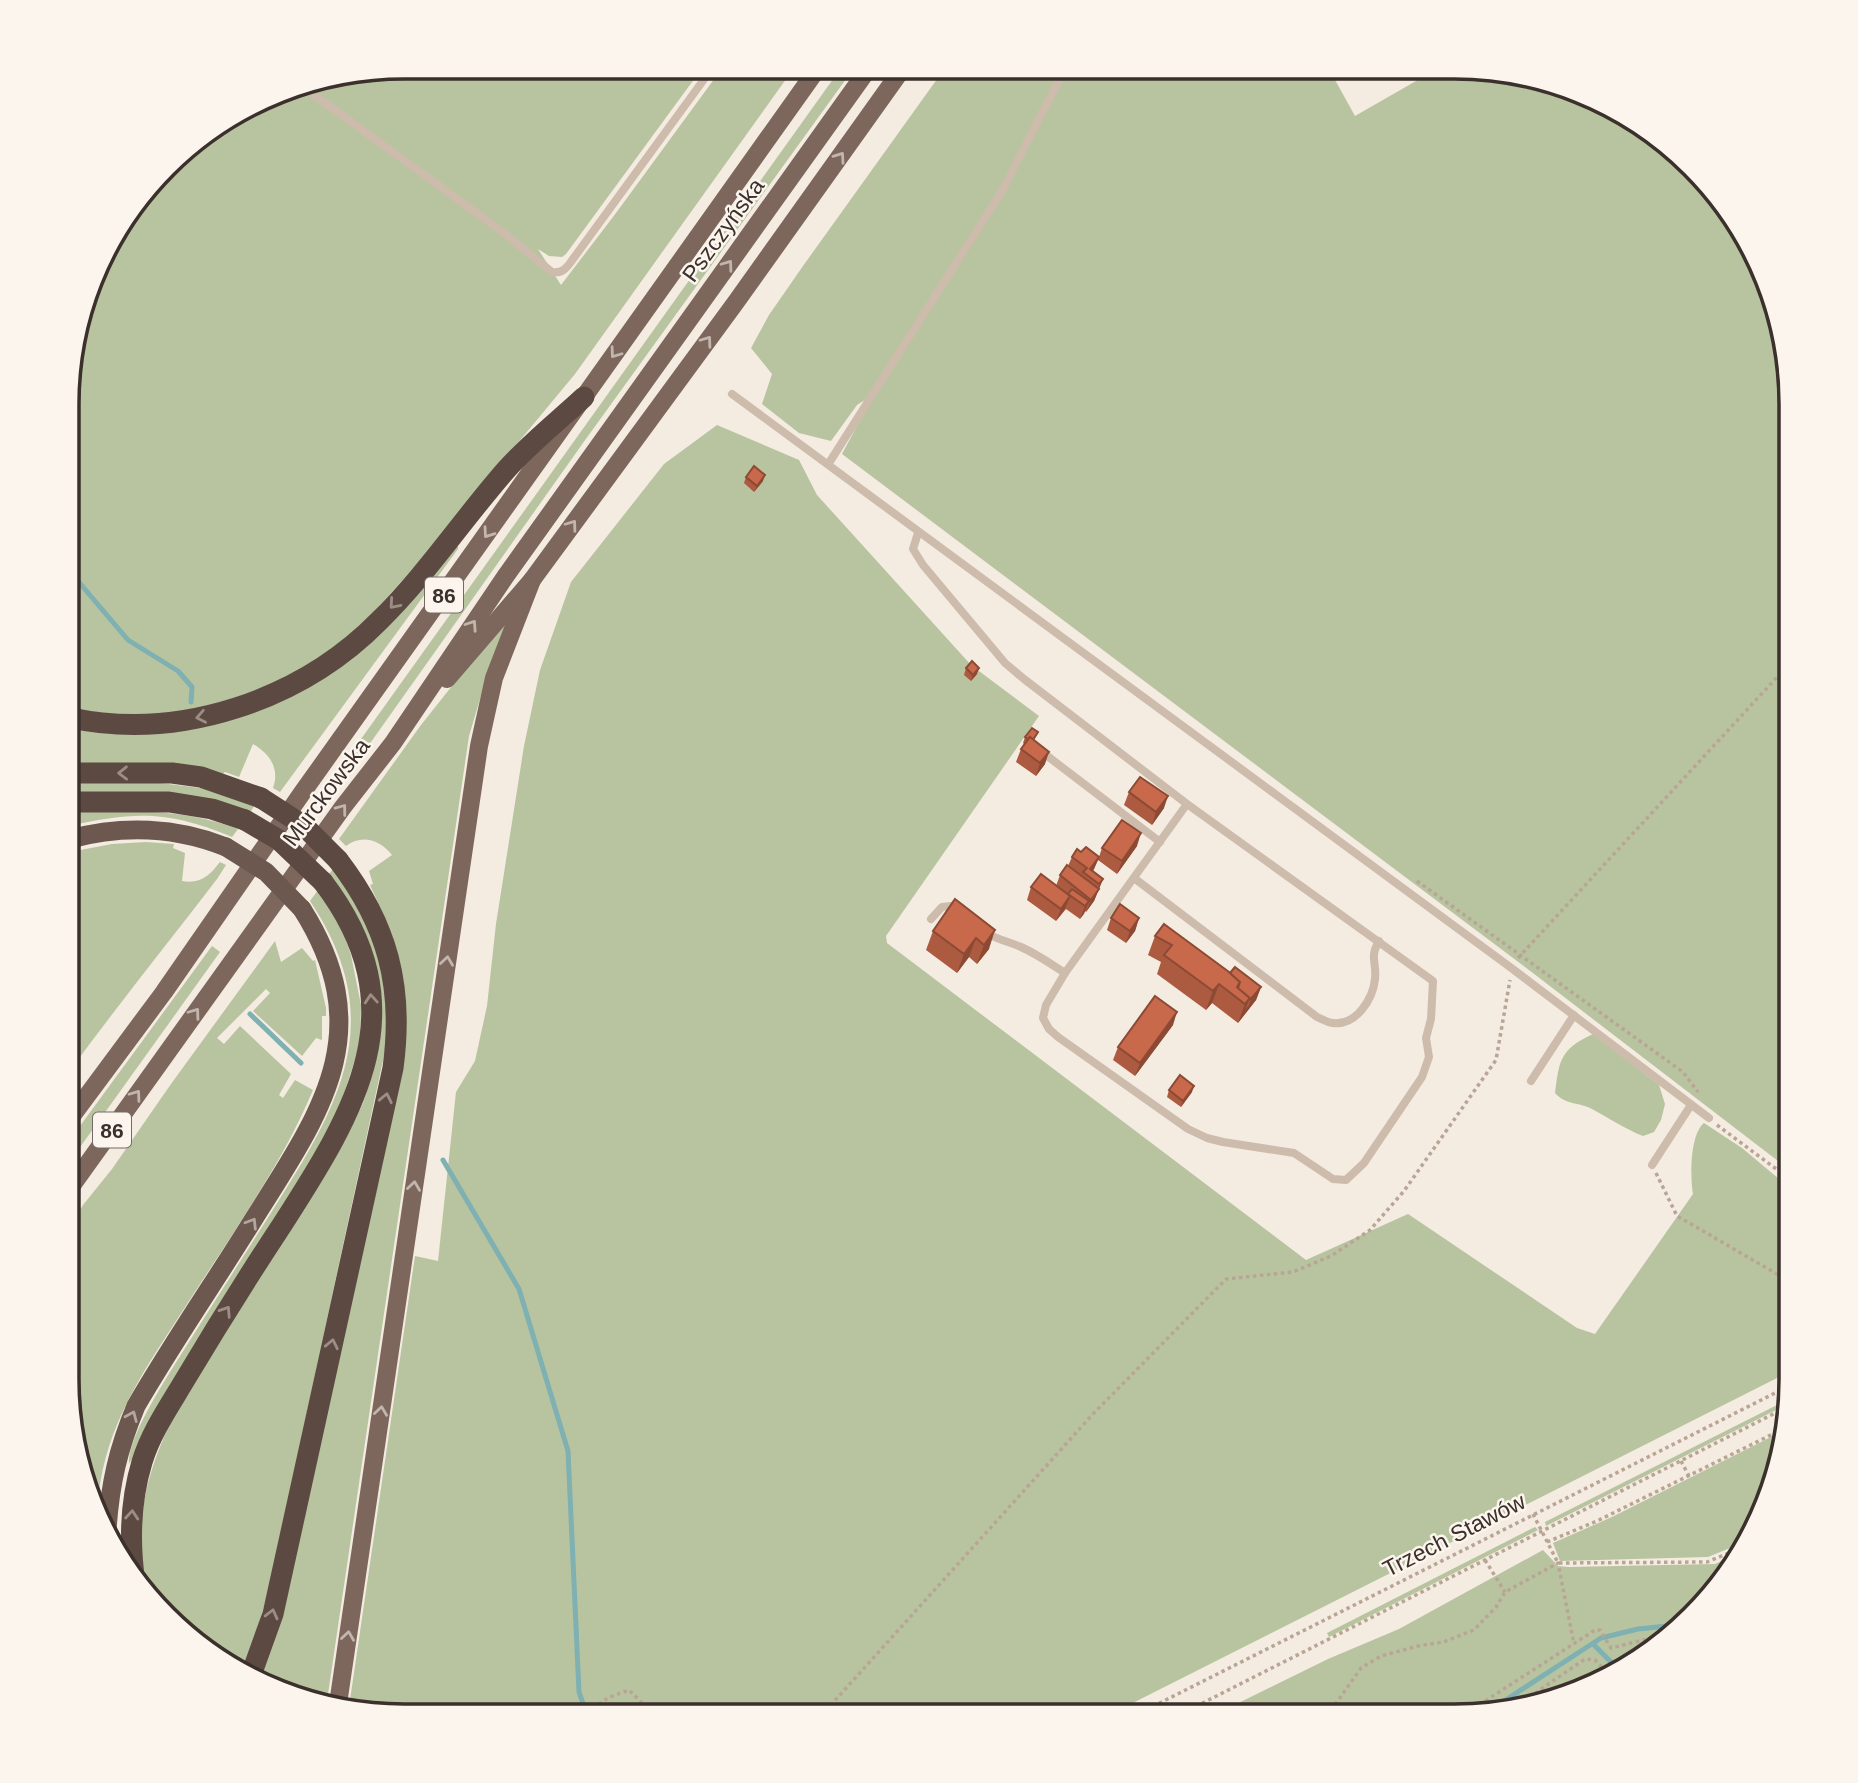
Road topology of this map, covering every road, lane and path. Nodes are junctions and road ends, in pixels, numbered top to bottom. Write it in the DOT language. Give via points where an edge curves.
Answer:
graph roads {
  1 [pos="704,79"];
  2 [pos="810,79"];
  3 [pos="861,79"];
  4 [pos="895,79"];
  5 [pos="1059,79"];
  6 [pos="311,93"];
  7 [pos="732,394"];
  8 [pos="583,397"];
  9 [pos="618,420"];
  10 [pos="829,463"];
  11 [pos="918,533"];
  12 [pos="532,580"];
  13 [pos="1779,675"];
  14 [pos="79,719"];
  15 [pos="393,743"];
  16 [pos="1046,755"];
  17 [pos="79,773"];
  18 [pos="79,802"];
  19 [pos="1187,804"];
  20 [pos="79,837"];
  21 [pos="1160,842"];
  22 [pos="1134,878"];
  23 [pos="931,919"];
  24 [pos="969,920"];
  25 [pos="978,926"];
  26 [pos="1379,941"];
  27 [pos="1510,967"];
  28 [pos="1065,973"];
  29 [pos="1574,1015"];
  30 [pos="1531,1081"];
  31 [pos="1691,1105"];
  32 [pos="79,1107"];
  33 [pos="1709,1118"];
  34 [pos="1653,1165"];
  35 [pos="1779,1171"];
  36 [pos="79,1176"];
  37 [pos="1779,1275"];
  38 [pos="1779,1391"];
  39 [pos="1777,1412"];
  40 [pos="1774,1433"];
  41 [pos="1681,1461"];
  42 [pos="1689,1476"];
  43 [pos="1533,1514"];
  44 [pos="109,1516"];
  45 [pos="1542,1532"];
  46 [pos="1547,1542"];
  47 [pos="1729,1553"];
  48 [pos="132,1557"];
  49 [pos="1485,1560"];
  50 [pos="1558,1563"];
  51 [pos="1505,1592"];
  52 [pos="1648,1640"];
  53 [pos="1574,1643"];
  54 [pos="254,1668"];
  55 [pos="1603,1668"];
  56 [pos="1534,1694"];
  57 [pos="339,1698"];
  58 [pos="1482,1703"];
  59 [pos="599,1704"];
  60 [pos="643,1704"];
  61 [pos="832,1704"];
  62 [pos="1158,1704"];
  63 [pos="1201,1704"];
  64 [pos="1336,1704"];
  1 -- 6 [label="lane" via="573,259 557,273"];
  2 -- 8 [label="main road, Pszczyńska / 86, one-way"];
  9 -- 3 [label="main road, Pszczyńska / 86, one-way"];
  12 -- 4 [label="main road, one-way"];
  5 -- 10 [label="lane" via="1002,191"];
  7 -- 10 [label="lane"];
  8 -- 14 [label="highway, one-way" via="508,468 379,622 314,672 260,700 198,718 142,724"];
  8 -- 32 [label="main road, Murckowska / 86, one-way"];
  15 -- 9 [label="main road, Murckowska / 86, one-way"];
  10 -- 11 [label="lane"];
  11 -- 19 [label="lane" via="913,549 923,565 1005,663"];
  11 -- 27 [label="lane"];
  12 -- 15 [label="main road"];
  57 -- 12 [label="main road, one-way" via="483,720 501,656"];
  13 -- 27 [label="path"];
  36 -- 15 [label="main road, Murckowska / 86, one-way"];
  16 -- 21 [label="lane"];
  54 -- 17 [label="highway, one-way, bridge" via="273,1614 393,1068 397,1035 394,982 380,928 362,892 303,825 261,798 191,776"];
  48 -- 18 [label="highway, one-way, bridge" via="136,1488 158,1424 323,1161 353,1104 372,1027 369,981 358,940 339,903 279,840 245,820 212,809 169,802"];
  19 -- 21 [label="lane"];
  19 -- 26 [label="lane"];
  44 -- 20 [label="highway, one-way, bridge" via="120,1443 136,1406 294,1155 328,1088 338,1032 335,987 326,954 302,909 266,872 226,847 181,833 150,830"];
  21 -- 22 [label="lane"];
  22 -- 26 [label="lane" via="1317,1017 1334,1024 1351,1020 1365,1007 1375,979 1372,952"];
  22 -- 28 [label="lane"];
  23 -- 24 [label="lane" via="942,907 951,906"];
  25 -- 28 [label="lane" via="996,940 1032,951"];
  26 -- 28 [label="lane" via="1433,981 1426,1038 1429,1057 1415,1088 1364,1163 1346,1180 1334,1179 1294,1153 1207,1138 1058,1037 1043,1018 1045,1005"];
  27 -- 29 [label="lane"];
  27 -- 61 [label="path" via="1496,1060 1404,1191 1370,1230 1331,1256 1293,1272 1226,1279 1093,1414"];
  29 -- 30 [label="lane"];
  29 -- 31 [label="lane"];
  31 -- 33 [label="lane"];
  31 -- 34 [label="lane"];
  33 -- 35 [label="path"];
  34 -- 37 [label="path" via="1677,1216"];
  38 -- 43 [label="path, Trzech Stawów"];
  39 -- 41 [label="path"];
  40 -- 42 [label="path"];
  41 -- 42 [label="path"];
  41 -- 45 [label="path"];
  42 -- 46 [label="path"];
  43 -- 45 [label="path"];
  43 -- 62 [label="path, Trzech Stawów"];
  45 -- 46 [label="path"];
  45 -- 49 [label="path"];
  46 -- 50 [label="path"];
  47 -- 50 [label="path" via="1707,1562"];
  49 -- 51 [label="path"];
  49 -- 63 [label="path"];
  50 -- 51 [label="path"];
  50 -- 53 [label="path"];
  51 -- 64 [label="path" via="1474,1630 1443,1643 1381,1656 1361,1668"];
  52 -- 53 [label="path" via="1611,1648 1600,1630 1595,1630"];
  53 -- 58 [label="path"];
  55 -- 56 [label="path" via="1595,1660 1585,1659"];
  59 -- 60 [label="path" via="629,1690"];
}
